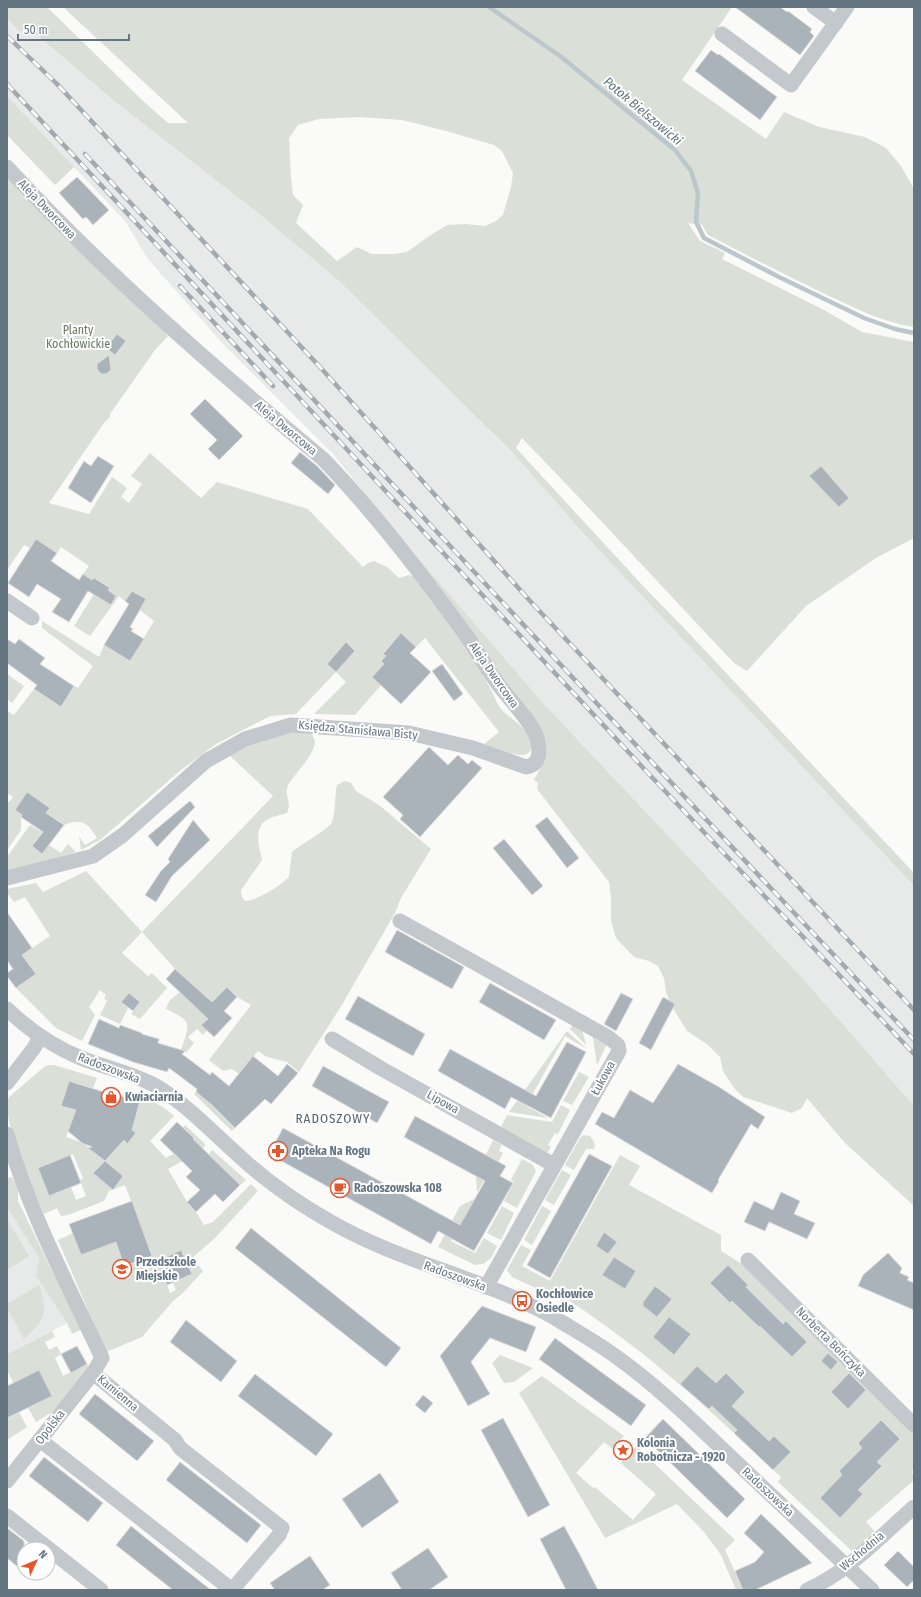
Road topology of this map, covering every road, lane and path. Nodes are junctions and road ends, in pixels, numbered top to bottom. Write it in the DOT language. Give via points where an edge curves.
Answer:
graph roads {
  1 [pos="814,7"];
  2 [pos="847,7"];
  3 [pos="836,23"];
  4 [pos="722,34"];
  5 [pos="7,167"];
  6 [pos="7,601"];
  7 [pos="32,618"];
  8 [pos="527,722"];
  9 [pos="7,878"];
  10 [pos="400,921"];
  11 [pos="7,1008"];
  12 [pos="40,1038"];
  13 [pos="332,1040"];
  14 [pos="7,1084"];
  15 [pos="7,1134"];
  16 [pos="554,1165"];
  17 [pos="748,1260"];
  18 [pos="486,1287"];
  19 [pos="93,1373"];
  20 [pos="914,1425"];
  21 [pos="40,1440"];
  22 [pos="7,1481"];
  23 [pos="914,1506"];
  24 [pos="7,1516"];
  25 [pos="847,1566"];
  26 [pos="235,1588"];
  27 [pos="101,1590"];
  28 [pos="806,1590"];
  29 [pos="872,1590"];
  1 -- 3 [label="street"];
  2 -- 3 [label="street"];
  3 -- 4 [label="street" via="791,85"];
  5 -- 8 [label="street, Aleja Dworcowa" via="170,329 322,459 345,482 408,557"];
  6 -- 7 [label="street"];
  8 -- 9 [label="street, Księdza Stanisława Bisty" via="537,738 539,756 536,763 526,767 472,748 409,733 291,725 245,739 206,761 99,853"];
  10 -- 16 [label="street, Łukowa" via="608,1037 618,1046 619,1051"];
  11 -- 12 [label="street, Radoszowska"];
  12 -- 14 [label="street"];
  12 -- 18 [label="street, Radoszowska" via="82,1058 155,1086 196,1116 263,1177 331,1222 389,1250"];
  13 -- 16 [label="street, Lipowa"];
  15 -- 19 [label="street, Kamienna" via="32,1207 102,1358"];
  16 -- 18 [label="street, Łukowa"];
  17 -- 20 [label="street, Norberta Bończyka"];
  18 -- 25 [label="street, Radoszowska" via="522,1301 554,1318 642,1376"];
  19 -- 21 [label="street, Opolska"];
  19 -- 26 [label="street, Kamienna" via="175,1440 180,1448 282,1528"];
  21 -- 22 [label="street, Opolska"];
  21 -- 26 [label="street"];
  23 -- 25 [label="street, Wschodnia"];
  24 -- 27 [label="street"];
  25 -- 28 [label="street, Wschodnia" via="823,1583"];
  25 -- 29 [label="street, Radoszowska"];
}
